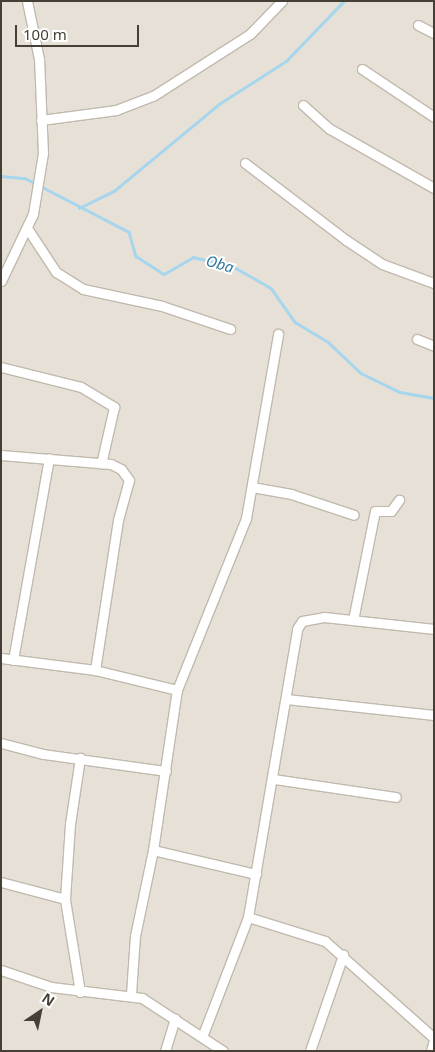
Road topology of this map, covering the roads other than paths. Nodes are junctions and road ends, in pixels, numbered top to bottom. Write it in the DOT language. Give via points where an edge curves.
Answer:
graph roads {
  1 [pos="27,1"];
  2 [pos="282,1"];
  3 [pos="418,24"];
  4 [pos="434,33"];
  5 [pos="362,69"];
  6 [pos="303,105"];
  7 [pos="434,117"];
  8 [pos="41,120"];
  9 [pos="245,163"];
  10 [pos="434,188"];
  11 [pos="27,228"];
  12 [pos="1,281"];
  13 [pos="434,283"];
  14 [pos="230,329"];
  15 [pos="278,334"];
  16 [pos="416,340"];
  17 [pos="434,346"];
  18 [pos="1,367"];
  19 [pos="1,455"];
  20 [pos="49,458"];
  21 [pos="101,464"];
  22 [pos="252,487"];
  23 [pos="399,500"];
  24 [pos="354,515"];
  25 [pos="353,620"];
  26 [pos="434,629"];
  27 [pos="1,658"];
  28 [pos="12,660"];
  29 [pos="95,670"];
  30 [pos="177,690"];
  31 [pos="286,699"];
  32 [pos="434,715"];
  33 [pos="1,743"];
  34 [pos="80,758"];
  35 [pos="166,771"];
  36 [pos="274,780"];
  37 [pos="396,797"];
  38 [pos="153,850"];
  39 [pos="256,874"];
  40 [pos="1,882"];
  41 [pos="65,899"];
  42 [pos="248,917"];
  43 [pos="342,955"];
  44 [pos="1,970"];
  45 [pos="80,992"];
  46 [pos="131,994"];
  47 [pos="175,1019"];
  48 [pos="202,1037"];
  49 [pos="434,1039"];
  50 [pos="165,1051"];
  51 [pos="223,1051"];
  52 [pos="310,1051"];
  53 [pos="430,1051"];
  1 -- 8 [label="street" via="37,43"];
  2 -- 8 [label="street" via="250,34 153,96 116,110"];
  3 -- 4 [label="street"];
  5 -- 7 [label="street"];
  6 -- 10 [label="street" via="330,129"];
  8 -- 11 [label="street" via="41,172"];
  9 -- 13 [label="street" via="382,264"];
  11 -- 12 [label="street"];
  11 -- 14 [label="street" via="56,272 77,285 162,306"];
  15 -- 22 [label="street"];
  16 -- 17 [label="street"];
  18 -- 21 [label="street" via="81,387 114,407"];
  19 -- 20 [label="street"];
  20 -- 21 [label="street"];
  20 -- 28 [label="street"];
  21 -- 29 [label="street" via="121,469 129,480 118,520"];
  22 -- 24 [label="street" via="291,494"];
  22 -- 30 [label="street" via="246,518"];
  23 -- 25 [label="street" via="391,511 375,511"];
  25 -- 26 [label="street"];
  25 -- 31 [label="street" via="318,617 302,621 293,640"];
  27 -- 28 [label="street"];
  28 -- 29 [label="street"];
  29 -- 30 [label="street"];
  30 -- 35 [label="street"];
  31 -- 32 [label="street"];
  31 -- 36 [label="street"];
  33 -- 34 [label="street" via="21,750"];
  34 -- 35 [label="street"];
  34 -- 41 [label="street" via="70,824"];
  35 -- 38 [label="street"];
  36 -- 37 [label="street"];
  36 -- 39 [label="street"];
  38 -- 39 [label="street"];
  38 -- 46 [label="street" via="135,936"];
  39 -- 42 [label="street"];
  40 -- 41 [label="street"];
  41 -- 45 [label="street"];
  42 -- 43 [label="street" via="325,941"];
  42 -- 48 [label="street"];
  43 -- 49 [label="street"];
  43 -- 52 [label="street"];
  44 -- 45 [label="street" via="50,987"];
  45 -- 46 [label="street"];
  46 -- 47 [label="street"];
  47 -- 48 [label="street"];
  47 -- 50 [label="street"];
  48 -- 51 [label="street"];
  49 -- 53 [label="street"];
}
